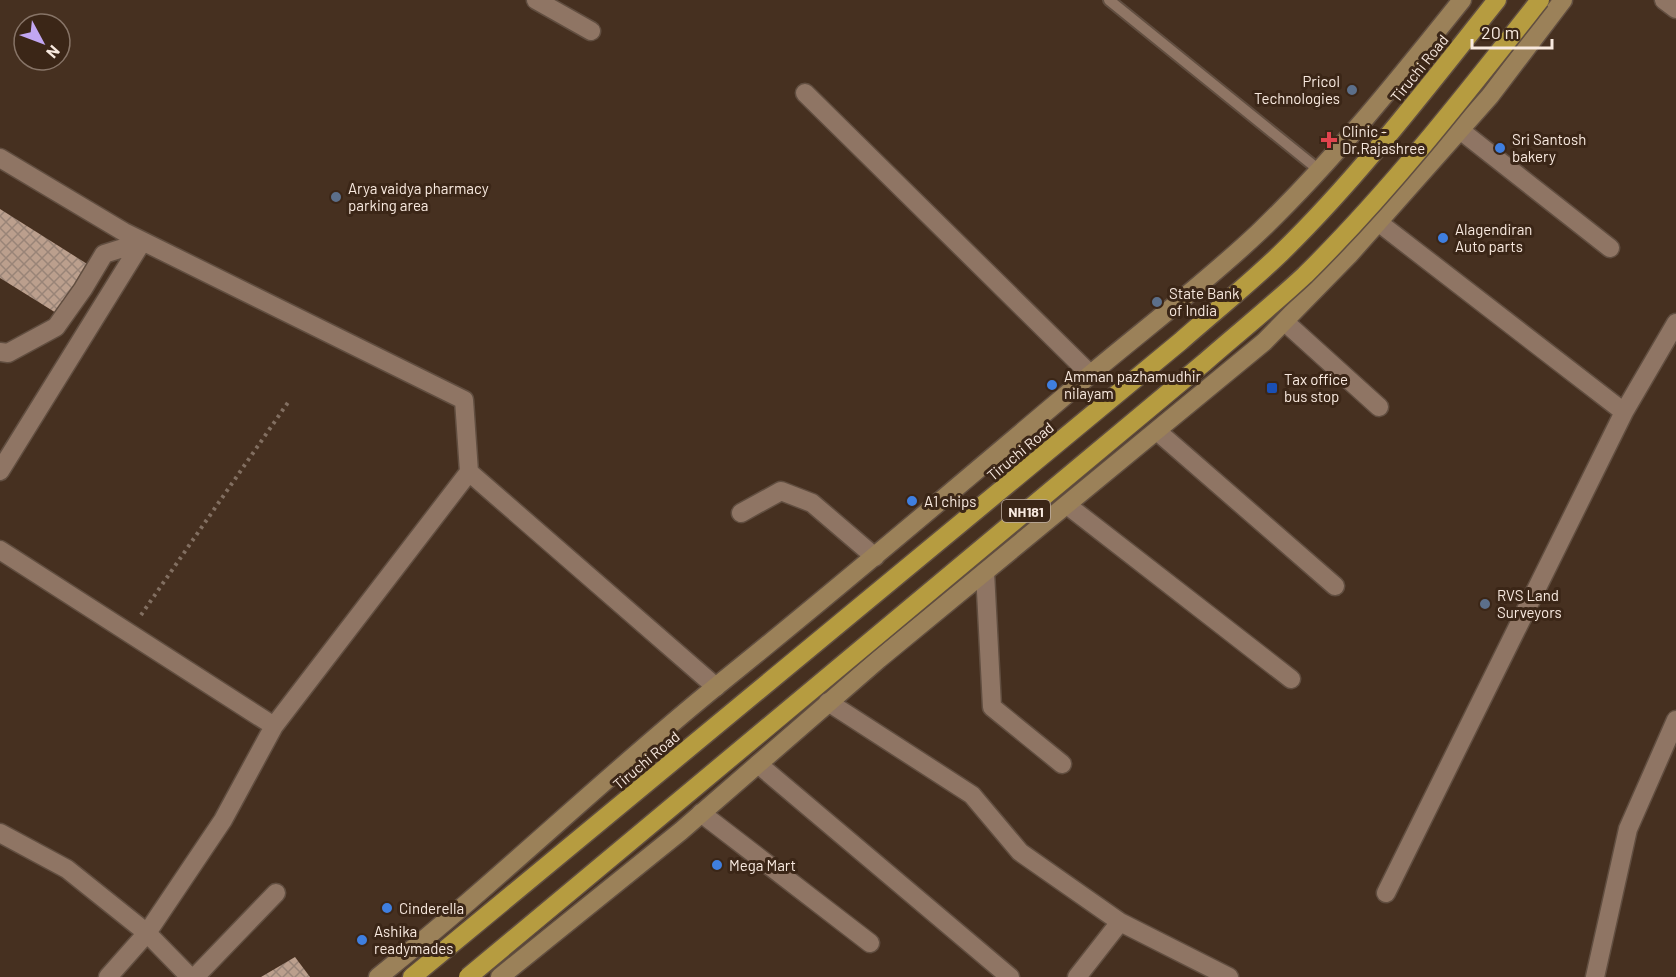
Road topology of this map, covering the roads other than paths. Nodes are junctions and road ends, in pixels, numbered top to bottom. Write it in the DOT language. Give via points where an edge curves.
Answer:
graph roads {
  1 [pos="536,0"];
  2 [pos="1109,0"];
  3 [pos="1462,0"];
  4 [pos="1497,0"];
  5 [pos="1664,0"];
  6 [pos="1549,3"];
  7 [pos="1676,9"];
  8 [pos="591,31"];
  9 [pos="805,93"];
  10 [pos="1460,130"];
  11 [pos="0,158"];
  12 [pos="1319,170"];
  13 [pos="1378,222"];
  14 [pos="142,242"];
  15 [pos="1610,248"];
  16 [pos="1285,322"];
  17 [pos="1676,323"];
  18 [pos="0,352"];
  19 [pos="1090,374"];
  20 [pos="1379,407"];
  21 [pos="1624,412"];
  22 [pos="1157,431"];
  23 [pos="0,471"];
  24 [pos="469,472"];
  25 [pos="1067,505"];
  26 [pos="741,513"];
  27 [pos="0,550"];
  28 [pos="875,556"];
  29 [pos="985,572"];
  30 [pos="1335,586"];
  31 [pos="1291,679"];
  32 [pos="716,687"];
  33 [pos="828,702"];
  34 [pos="1676,720"];
  35 [pos="274,726"];
  36 [pos="758,764"];
  37 [pos="1062,764"];
  38 [pos="701,813"];
  39 [pos="0,833"];
  40 [pos="276,893"];
  41 [pos="1386,893"];
  42 [pos="1120,922"];
  43 [pos="147,933"];
  44 [pos="870,943"];
  45 [pos="108,977"];
  46 [pos="190,977"];
  47 [pos="195,977"];
  48 [pos="378,977"];
  49 [pos="412,977"];
  50 [pos="468,977"];
  51 [pos="500,977"];
  52 [pos="1010,977"];
  53 [pos="1077,977"];
  54 [pos="1229,977"];
  55 [pos="1596,977"];
  1 -- 8 [label="street"];
  2 -- 12 [label="lane"];
  3 -- 12 [label="street" via="1399,80"];
  4 -- 49 [label="highway, Tiruchi Road / NH181" via="1414,103 1281,253 1172,348"];
  5 -- 7 [label="street"];
  6 -- 10 [label="street" via="1490,96"];
  6 -- 50 [label="highway, NH181, bridge" via="1365,213 1304,276"];
  9 -- 19 [label="street"];
  10 -- 13 [label="street"];
  10 -- 15 [label="street"];
  11 -- 14 [label="street"];
  12 -- 19 [label="street" via="1258,232 1161,318"];
  13 -- 16 [label="street"];
  13 -- 21 [label="street"];
  14 -- 18 [label="street" via="104,255 56,327 8,353"];
  14 -- 23 [label="street"];
  14 -- 24 [label="street" via="465,400"];
  16 -- 20 [label="street"];
  16 -- 22 [label="street"];
  17 -- 21 [label="street"];
  19 -- 28 [label="street"];
  21 -- 41 [label="street"];
  22 -- 25 [label="street"];
  22 -- 30 [label="street"];
  24 -- 32 [label="street"];
  24 -- 35 [label="street"];
  25 -- 29 [label="street"];
  25 -- 31 [label="street"];
  26 -- 28 [label="street" via="781,491 813,503"];
  27 -- 35 [label="street"];
  28 -- 32 [label="street"];
  29 -- 33 [label="street"];
  29 -- 37 [label="street" via="993,707"];
  32 -- 48 [label="street"];
  33 -- 36 [label="street"];
  33 -- 42 [label="street" via="972,795 1020,852"];
  34 -- 55 [label="street" via="1628,829"];
  35 -- 43 [label="street" via="223,820"];
  36 -- 38 [label="street"];
  36 -- 52 [label="street"];
  38 -- 44 [label="street"];
  38 -- 51 [label="street"];
  39 -- 43 [label="street" via="67,869"];
  40 -- 47 [label="street"];
  42 -- 53 [label="street"];
  42 -- 54 [label="street"];
  43 -- 45 [label="street"];
  43 -- 46 [label="street"];
}
